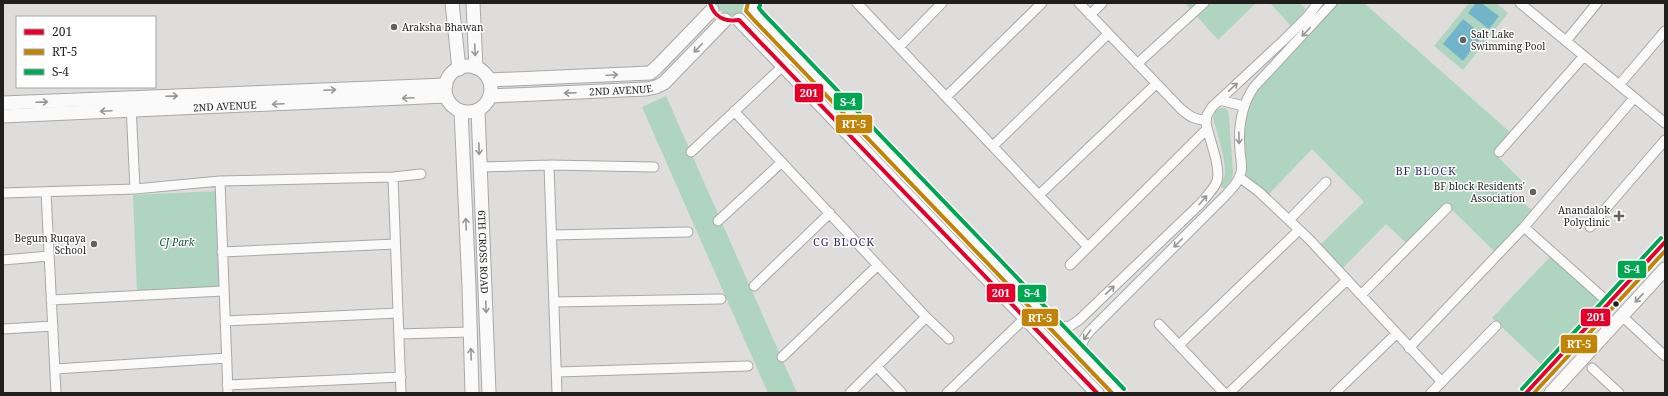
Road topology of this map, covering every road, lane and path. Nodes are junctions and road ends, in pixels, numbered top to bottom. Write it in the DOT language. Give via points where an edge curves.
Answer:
graph roads {
  1 [pos="452,3"];
  2 [pos="473,3"];
  3 [pos="857,3"];
  4 [pos="942,3"];
  5 [pos="1042,3"];
  6 [pos="1079,3"];
  7 [pos="1102,3"];
  8 [pos="1204,3"];
  9 [pos="1318,3"];
  10 [pos="1332,3"];
  11 [pos="1520,3"];
  12 [pos="1597,3"];
  13 [pos="711,6"];
  14 [pos="753,6"];
  15 [pos="1090,15"];
  16 [pos="725,20"];
  17 [pos="739,20"];
  18 [pos="1665,31"];
  19 [pos="1108,34"];
  20 [pos="1566,41"];
  21 [pos="899,47"];
  22 [pos="794,53"];
  23 [pos="1584,56"];
  24 [pos="1137,64"];
  25 [pos="783,66"];
  26 [pos="476,68"];
  27 [pos="459,69"];
  28 [pos="489,80"];
  29 [pos="1156,84"];
  30 [pos="1619,85"];
  31 [pos="446,90"];
  32 [pos="490,96"];
  33 [pos="946,97"];
  34 [pos="1634,98"];
  35 [pos="1219,100"];
  36 [pos="3,103"];
  37 [pos="131,104"];
  38 [pos="1244,106"];
  39 [pos="478,110"];
  40 [pos="461,111"];
  41 [pos="734,111"];
  42 [pos="3,116"];
  43 [pos="1665,123"];
  44 [pos="1206,124"];
  45 [pos="1665,140"];
  46 [pos="992,146"];
  47 [pos="691,152"];
  48 [pos="1499,152"];
  49 [pos="782,162"];
  50 [pos="549,165"];
  51 [pos="480,167"];
  52 [pos="654,167"];
  53 [pos="421,174"];
  54 [pos="392,177"];
  55 [pos="1239,177"];
  56 [pos="220,181"];
  57 [pos="1326,182"];
  58 [pos="1213,188"];
  59 [pos="135,189"];
  60 [pos="46,192"];
  61 [pos="3,193"];
  62 [pos="1039,195"];
  63 [pos="1226,195"];
  64 [pos="1447,208"];
  65 [pos="830,213"];
  66 [pos="1289,220"];
  67 [pos="718,221"];
  68 [pos="1590,226"];
  69 [pos="1524,227"];
  70 [pos="1299,230"];
  71 [pos="688,232"];
  72 [pos="552,235"];
  73 [pos="1665,242"];
  74 [pos="395,244"];
  75 [pos="1088,247"];
  76 [pos="222,252"];
  77 [pos="985,253"];
  78 [pos="49,256"];
  79 [pos="3,260"];
  80 [pos="1142,260"];
  81 [pos="1646,262"];
  82 [pos="973,264"];
  83 [pos="878,265"];
  84 [pos="1070,265"];
  85 [pos="1151,270"];
  86 [pos="1662,272"];
  87 [pos="1347,280"];
  88 [pos="469,286"];
  89 [pos="486,286"];
  90 [pos="754,286"];
  91 [pos="224,291"];
  92 [pos="1360,295"];
  93 [pos="721,299"];
  94 [pos="51,300"];
  95 [pos="555,302"];
  96 [pos="1609,303"];
  97 [pos="398,313"];
  98 [pos="1622,316"];
  99 [pos="926,317"];
  100 [pos="1025,318"];
  101 [pos="225,321"];
  102 [pos="1159,324"];
  103 [pos="53,326"];
  104 [pos="1496,326"];
  105 [pos="1057,327"];
  106 [pos="3,329"];
  107 [pos="470,332"];
  108 [pos="399,334"];
  109 [pos="1396,334"];
  110 [pos="950,339"];
  111 [pos="1179,345"];
  112 [pos="1409,348"];
  113 [pos="1081,352"];
  114 [pos="1665,356"];
  115 [pos="782,357"];
  116 [pos="227,358"];
  117 [pos="748,366"];
  118 [pos="877,367"];
  119 [pos="1592,368"];
  120 [pos="55,369"];
  121 [pos="557,372"];
  122 [pos="488,373"];
  123 [pos="472,374"];
  124 [pos="401,377"];
  125 [pos="1442,382"];
  126 [pos="228,389"];
  127 [pos="51,393"];
  128 [pos="56,393"];
  129 [pos="401,393"];
  130 [pos="472,393"];
  131 [pos="489,393"];
  132 [pos="557,393"];
  133 [pos="850,393"];
  134 [pos="902,393"];
  135 [pos="947,393"];
  136 [pos="1097,393"];
  137 [pos="1120,393"];
  138 [pos="1224,393"];
  139 [pos="1229,393"];
  140 [pos="1335,393"];
  141 [pos="1430,393"];
  142 [pos="1526,393"];
  143 [pos="1551,393"];
  144 [pos="1619,393"];
  1 -- 27 [label="street"];
  2 -- 26 [label="street, one-way"];
  3 -- 21 [label="street"];
  4 -- 21 [label="street"];
  5 -- 33 [label="street"];
  6 -- 15 [label="street"];
  7 -- 15 [label="street"];
  8 -- 24 [label="street"];
  35 -- 9 [label="street, one-way" via="1296,28"];
  10 -- 38 [label="street, one-way" via="1254,87"];
  11 -- 20 [label="street"];
  12 -- 20 [label="street"];
  13 -- 16 [label="street" via="720,18"];
  28 -- 13 [label="street, 2ND AVENUE, one-way" via="650,73"];
  14 -- 17 [label="street" via="749,14"];
  14 -- 22 [label="street"];
  15 -- 19 [label="street"];
  16 -- 17 [label="street"];
  16 -- 32 [label="street, 2ND AVENUE, one-way" via="664,83 654,88"];
  17 -- 25 [label="street"];
  18 -- 30 [label="street"];
  19 -- 24 [label="street"];
  19 -- 46 [label="street"];
  20 -- 23 [label="street"];
  21 -- 33 [label="street"];
  22 -- 25 [label="street"];
  22 -- 77 [label="street"];
  23 -- 30 [label="street"];
  23 -- 48 [label="street"];
  24 -- 29 [label="street"];
  25 -- 41 [label="street"];
  25 -- 82 [label="street"];
  26 -- 27 [label="street"];
  26 -- 28 [label="street" via="486,74"];
  27 -- 31 [label="street" via="450,76"];
  28 -- 32 [label="street"];
  29 -- 44 [label="street" via="1191,118"];
  29 -- 62 [label="street"];
  30 -- 34 [label="street"];
  31 -- 37 [label="street, 2ND AVENUE"];
  31 -- 40 [label="street" via="451,104"];
  32 -- 39 [label="street"];
  33 -- 46 [label="street"];
  34 -- 43 [label="street"];
  34 -- 69 [label="street"];
  35 -- 38 [label="street"];
  35 -- 44 [label="street" via="1207,115"];
  36 -- 37 [label="street, 2ND AVENUE, one-way"];
  37 -- 42 [label="street, 2ND AVENUE, one-way"];
  37 -- 59 [label="street"];
  38 -- 55 [label="street, one-way" via="1239,133 1242,171"];
  39 -- 40 [label="street"];
  39 -- 51 [label="street, 6TH CROSS ROAD, one-way"];
  88 -- 40 [label="street, 6TH CROSS ROAD, one-way"];
  41 -- 47 [label="street"];
  41 -- 49 [label="street"];
  44 -- 58 [label="street" via="1217,169 1217,181"];
  44 -- 75 [label="street"];
  45 -- 68 [label="street"];
  46 -- 62 [label="street"];
  49 -- 65 [label="street"];
  49 -- 67 [label="street"];
  50 -- 51 [label="street"];
  50 -- 52 [label="street"];
  50 -- 72 [label="street"];
  51 -- 89 [label="street, 6TH CROSS ROAD"];
  53 -- 54 [label="street"];
  54 -- 56 [label="street"];
  54 -- 74 [label="street"];
  55 -- 63 [label="street"];
  55 -- 66 [label="street"];
  56 -- 59 [label="street"];
  56 -- 76 [label="street"];
  57 -- 66 [label="street"];
  58 -- 63 [label="street"];
  80 -- 58 [label="street, one-way"];
  59 -- 60 [label="street"];
  60 -- 61 [label="street"];
  60 -- 78 [label="street"];
  62 -- 75 [label="street"];
  63 -- 85 [label="street, one-way"];
  64 -- 92 [label="street"];
  65 -- 83 [label="street"];
  65 -- 90 [label="street"];
  66 -- 70 [label="street"];
  69 -- 96 [label="street"];
  69 -- 112 [label="street"];
  70 -- 87 [label="street"];
  70 -- 111 [label="street"];
  71 -- 72 [label="street"];
  72 -- 95 [label="street"];
  73 -- 81 [label="street"];
  74 -- 76 [label="street"];
  74 -- 97 [label="street"];
  75 -- 84 [label="street"];
  76 -- 91 [label="street"];
  77 -- 82 [label="street"];
  77 -- 105 [label="street"];
  78 -- 79 [label="street"];
  78 -- 94 [label="street"];
  80 -- 85 [label="street"];
  105 -- 80 [label="street, one-way" via="1070,326 1079,320"];
  81 -- 86 [label="street"];
  81 -- 96 [label="street"];
  82 -- 100 [label="street"];
  83 -- 99 [label="street"];
  83 -- 115 [label="street"];
  85 -- 113 [label="street, one-way" via="1083,339"];
  86 -- 98 [label="street, one-way"];
  87 -- 92 [label="street"];
  87 -- 139 [label="street"];
  88 -- 89 [label="street"];
  88 -- 107 [label="street, 6TH CROSS ROAD"];
  89 -- 122 [label="street, 6TH CROSS ROAD, one-way"];
  91 -- 94 [label="street"];
  91 -- 101 [label="street"];
  92 -- 109 [label="street"];
  93 -- 95 [label="street"];
  94 -- 103 [label="street"];
  95 -- 121 [label="street"];
  96 -- 142 [label="street"];
  97 -- 101 [label="street"];
  97 -- 108 [label="street"];
  98 -- 114 [label="street"];
  98 -- 143 [label="street"];
  99 -- 110 [label="street"];
  99 -- 118 [label="street"];
  100 -- 135 [label="street"];
  100 -- 136 [label="street"];
  101 -- 116 [label="street"];
  102 -- 111 [label="street"];
  103 -- 106 [label="street"];
  103 -- 120 [label="street"];
  104 -- 125 [label="street"];
  105 -- 113 [label="street"];
  107 -- 108 [label="street"];
  123 -- 107 [label="street, 6TH CROSS ROAD, one-way"];
  108 -- 124 [label="street"];
  109 -- 112 [label="street"];
  109 -- 140 [label="street"];
  111 -- 138 [label="street"];
  112 -- 125 [label="street"];
  113 -- 137 [label="street"];
  116 -- 120 [label="street"];
  116 -- 126 [label="street"];
  117 -- 121 [label="street"];
  118 -- 133 [label="street"];
  118 -- 134 [label="street"];
  119 -- 144 [label="street"];
  120 -- 128 [label="street"];
  121 -- 132 [label="street"];
  122 -- 123 [label="street"];
  122 -- 131 [label="street, 6TH CROSS ROAD"];
  123 -- 130 [label="street, 6TH CROSS ROAD"];
  124 -- 126 [label="street"];
  124 -- 129 [label="street"];
  125 -- 141 [label="street"];
  127 -- 128 [label="street"];
}
